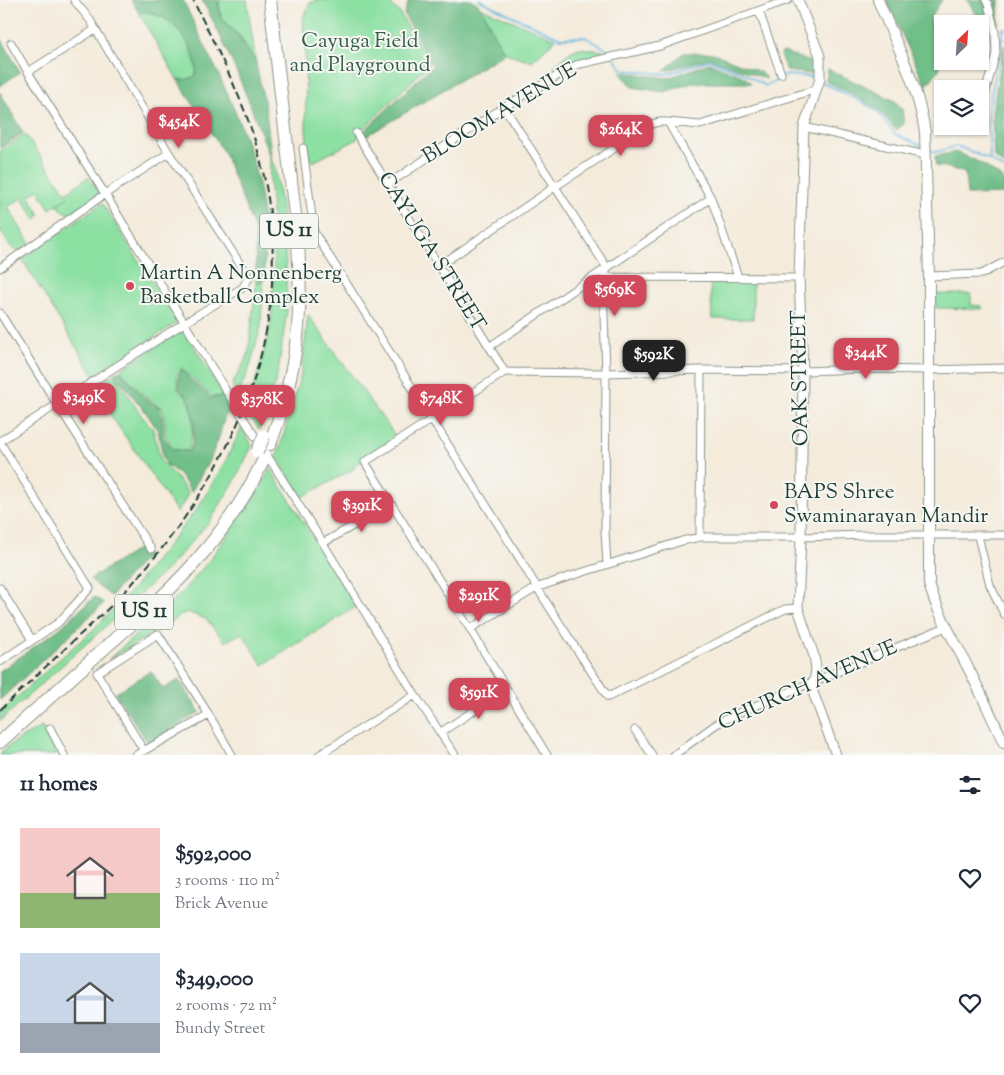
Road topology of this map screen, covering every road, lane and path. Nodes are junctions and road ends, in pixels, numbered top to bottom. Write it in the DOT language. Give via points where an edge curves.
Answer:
graph roads {
  1 [pos="74,0"];
  2 [pos="262,0"];
  3 [pos="270,0"];
  4 [pos="788,0"];
  5 [pos="798,0"];
  6 [pos="878,0"];
  7 [pos="986,0"];
  8 [pos="758,11"];
  9 [pos="94,30"];
  10 [pos="11,43"];
  11 [pos="28,72"];
  12 [pos="781,74"];
  13 [pos="989,80"];
  14 [pos="817,89"];
  15 [pos="504,107"];
  16 [pos="668,122"];
  17 [pos="804,127"];
  18 [pos="356,133"];
  19 [pos="303,148"];
  20 [pos="169,153"];
  21 [pos="926,155"];
  22 [pos="388,184"];
  23 [pos="556,186"];
  24 [pos="105,194"];
  25 [pos="711,198"];
  26 [pos="1004,262"];
  27 [pos="439,266"];
  28 [pos="0,268"];
  29 [pos="607,268"];
  30 [pos="929,276"];
  31 [pos="604,277"];
  32 [pos="738,277"];
  33 [pos="798,278"];
  34 [pos="0,313"];
  35 [pos="184,323"];
  36 [pos="489,347"];
  37 [pos="1004,368"];
  38 [pos="701,370"];
  39 [pos="930,370"];
  40 [pos="803,371"];
  41 [pos="505,372"];
  42 [pos="606,372"];
  43 [pos="57,404"];
  44 [pos="432,419"];
  45 [pos="267,440"];
  46 [pos="0,442"];
  47 [pos="260,457"];
  48 [pos="391,504"];
  49 [pos="1004,535"];
  50 [pos="929,536"];
  51 [pos="978,536"];
  52 [pos="700,537"];
  53 [pos="801,537"];
  54 [pos="323,543"];
  55 [pos="151,548"];
  56 [pos="607,564"];
  57 [pos="0,588"];
  58 [pos="536,588"];
  59 [pos="798,608"];
  60 [pos="1004,614"];
  61 [pos="946,627"];
  62 [pos="470,629"];
  63 [pos="32,640"];
  64 [pos="0,662"];
  65 [pos="814,682"];
  66 [pos="506,690"];
  67 [pos="415,695"];
  68 [pos="988,709"];
  69 [pos="208,715"];
  70 [pos="1004,726"];
  71 [pos="50,728"];
  72 [pos="635,730"];
  73 [pos="0,731"];
  74 [pos="441,732"];
  75 [pos="0,742"];
  76 [pos="1004,743"];
  77 [pos="144,751"];
  78 [pos="64,755"];
  79 [pos="136,755"];
  80 [pos="232,755"];
  81 [pos="319,755"];
  82 [pos="455,755"];
  83 [pos="547,755"];
  84 [pos="652,755"];
  85 [pos="674,755"];
  86 [pos="836,755"];
  1 -- 9 [label="street"];
  2 -- 45 [label="highway, US 11" via="292,284 285,365"];
  3 -- 45 [label="highway, US 11" via="300,284 293,367 280,416"];
  4 -- 8 [label="street, BLOOM AVENUE"];
  5 -- 14 [label="street, OAK STREET" via="820,56"];
  6 -- 21 [label="main road" via="915,89 925,132"];
  7 -- 13 [label="street" via="995,32 996,53"];
  8 -- 12 [label="street"];
  8 -- 15 [label="street, BLOOM AVENUE" via="660,46 576,65"];
  9 -- 11 [label="street"];
  9 -- 20 [label="street"];
  10 -- 11 [label="street"];
  11 -- 24 [label="street"];
  14 -- 16 [label="street" via="700,125"];
  14 -- 17 [label="street, OAK STREET"];
  15 -- 22 [label="street, BLOOM AVENUE"];
  15 -- 23 [label="street"];
  16 -- 23 [label="street" via="652,124"];
  16 -- 25 [label="street"];
  17 -- 21 [label="street"];
  17 -- 33 [label="street, OAK STREET"];
  18 -- 22 [label="street, CAYUGA STREET"];
  19 -- 44 [label="street" via="314,232"];
  20 -- 24 [label="street"];
  20 -- 35 [label="street" via="249,278 242,288"];
  21 -- 30 [label="main road"];
  22 -- 27 [label="street, CAYUGA STREET"];
  23 -- 27 [label="street"];
  23 -- 29 [label="street"];
  24 -- 28 [label="street"];
  24 -- 35 [label="street"];
  25 -- 29 [label="street"];
  25 -- 32 [label="street"];
  26 -- 30 [label="street" via="982,274"];
  27 -- 36 [label="street, CAYUGA STREET"];
  29 -- 31 [label="street"];
  29 -- 36 [label="street"];
  30 -- 39 [label="main road"];
  31 -- 32 [label="street"];
  31 -- 42 [label="street"];
  32 -- 33 [label="street"];
  33 -- 40 [label="street, OAK STREET"];
  34 -- 43 [label="street"];
  35 -- 43 [label="street"];
  35 -- 54 [label="street"];
  36 -- 41 [label="street, CAYUGA STREET"];
  37 -- 39 [label="street"];
  38 -- 40 [label="street"];
  38 -- 42 [label="street"];
  38 -- 52 [label="street"];
  39 -- 40 [label="street"];
  39 -- 50 [label="main road"];
  40 -- 53 [label="street, OAK STREET"];
  41 -- 42 [label="street"];
  41 -- 44 [label="street"];
  42 -- 56 [label="street"];
  43 -- 46 [label="street"];
  43 -- 55 [label="street"];
  44 -- 48 [label="street" via="365,462"];
  44 -- 58 [label="street"];
  45 -- 47 [label="highway, US 11, bridge"];
  46 -- 63 [label="street" via="90,588 58,623"];
  47 -- 73 [label="highway, US 11" via="226,510 185,562"];
  47 -- 75 [label="highway, US 11" via="250,486 228,521 186,573"];
  48 -- 54 [label="street"];
  48 -- 62 [label="street"];
  49 -- 51 [label="street"];
  50 -- 51 [label="street"];
  50 -- 53 [label="street"];
  50 -- 61 [label="main road" via="929,584"];
  51 -- 60 [label="street" via="990,586"];
  52 -- 53 [label="street"];
  52 -- 56 [label="street"];
  53 -- 59 [label="street, OAK STREET"];
  54 -- 67 [label="street"];
  56 -- 58 [label="street"];
  57 -- 63 [label="street"];
  58 -- 59 [label="street" via="608,697 785,609"];
  58 -- 62 [label="street"];
  59 -- 65 [label="street, OAK STREET" via="814,656"];
  61 -- 65 [label="street, CHURCH AVENUE"];
  61 -- 68 [label="main road"];
  62 -- 66 [label="street"];
  63 -- 64 [label="street"];
  65 -- 85 [label="street, CHURCH AVENUE" via="738,713"];
  65 -- 86 [label="street, OAK STREET" via="815,700"];
  66 -- 74 [label="street"];
  66 -- 83 [label="street"];
  67 -- 74 [label="street"];
  67 -- 81 [label="street"];
  68 -- 70 [label="main road"];
  68 -- 76 [label="main road"];
  69 -- 77 [label="street"];
  69 -- 77 [label="street" via="158,634 97,673"];
  69 -- 80 [label="street"];
  71 -- 78 [label="street"];
  72 -- 84 [label="street"];
  74 -- 82 [label="street"];
  77 -- 79 [label="street"];
}
